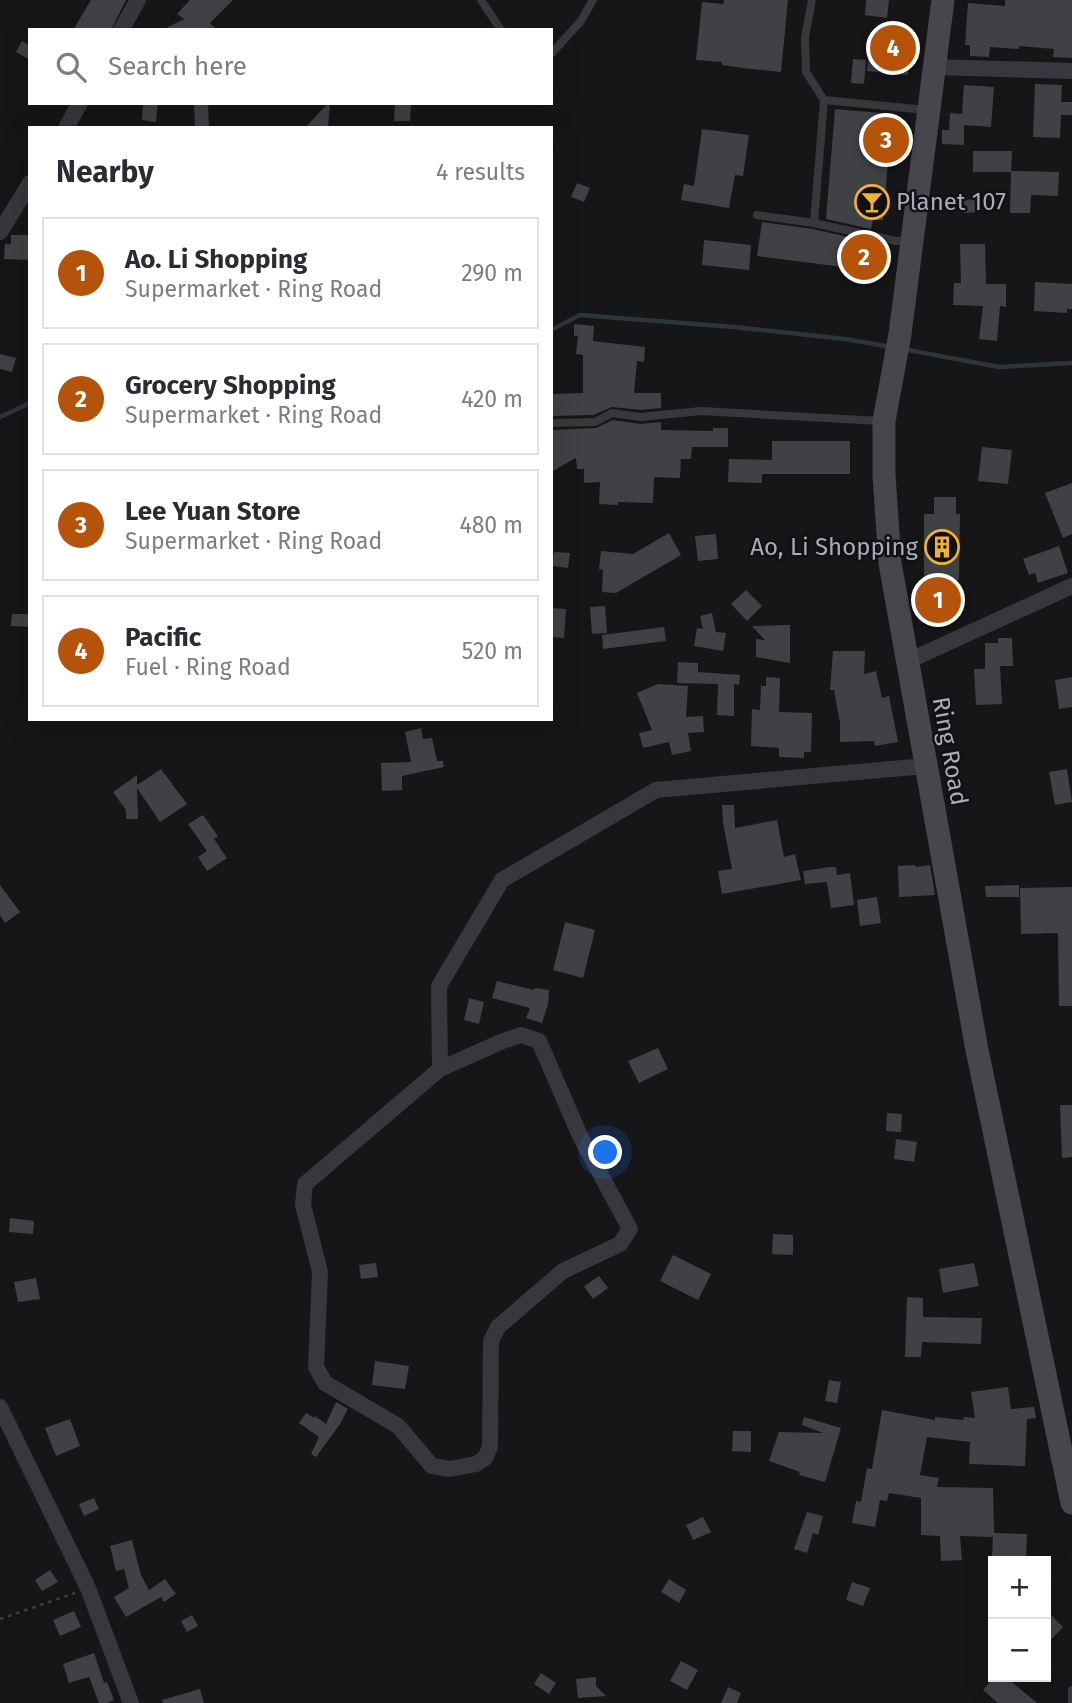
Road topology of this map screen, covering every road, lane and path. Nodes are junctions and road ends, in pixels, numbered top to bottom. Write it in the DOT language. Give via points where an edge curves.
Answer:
graph roads {
  1 [pos="138,0"];
  2 [pos="481,0"];
  3 [pos="593,0"];
  4 [pos="812,0"];
  5 [pos="943,0"];
  6 [pos="122,28"];
  7 [pos="500,28"];
  8 [pos="553,52"];
  9 [pos="934,67"];
  10 [pos="1072,71"];
  11 [pos="824,100"];
  12 [pos="79,105"];
  13 [pos="929,110"];
  14 [pos="67,126"];
  15 [pos="28,186"];
  16 [pos="757,215"];
  17 [pos="814,223"];
  18 [pos="0,232"];
  19 [pos="912,241"];
  20 [pos="884,421"];
  21 [pos="553,423"];
  22 [pos="1072,586"];
  23 [pos="908,661"];
  24 [pos="925,766"];
  25 [pos="440,1069"];
  26 [pos="0,1407"];
  27 [pos="1072,1503"];
  28 [pos="88,1588"];
  29 [pos="0,1619"];
  30 [pos="1072,1690"];
  31 [pos="131,1703"];
  32 [pos="1072,1703"];
  1 -- 6 [label="street"];
  2 -- 7 [label="lane"];
  3 -- 8 [label="lane"];
  4 -- 11 [label="lane" via="805,37 806,72"];
  5 -- 9 [label="main road, Ring Road"];
  9 -- 10 [label="street"];
  9 -- 13 [label="main road, Ring Road"];
  11 -- 13 [label="lane"];
  11 -- 17 [label="lane"];
  12 -- 14 [label="street"];
  13 -- 19 [label="main road, Ring Road"];
  15 -- 18 [label="street"];
  16 -- 17 [label="lane"];
  17 -- 19 [label="lane"];
  19 -- 20 [label="main road, Ring Road"];
  20 -- 21 [label="lane" via="701,411 641,417 612,413 595,422"];
  20 -- 23 [label="main road, Ring Road" via="890,563"];
  22 -- 23 [label="street"];
  23 -- 24 [label="main road, Ring Road"];
  24 -- 25 [label="street" via="656,790 502,880 439,986"];
  24 -- 27 [label="main road, Ring Road" via="977,1050"];
  25 -- 25 [label="street" via="305,1184 303,1205 320,1272 316,1367 325,1383 398,1426 432,1466 450,1469 476,1464 490,1447 491,1341 499,1327 563,1271 620,1244 630,1229 582,1138 539,1041 521,1035"];
  26 -- 28 [label="street"];
  28 -- 29 [label="path"];
  28 -- 31 [label="street"];
  30 -- 32 [label="lane"];
}
